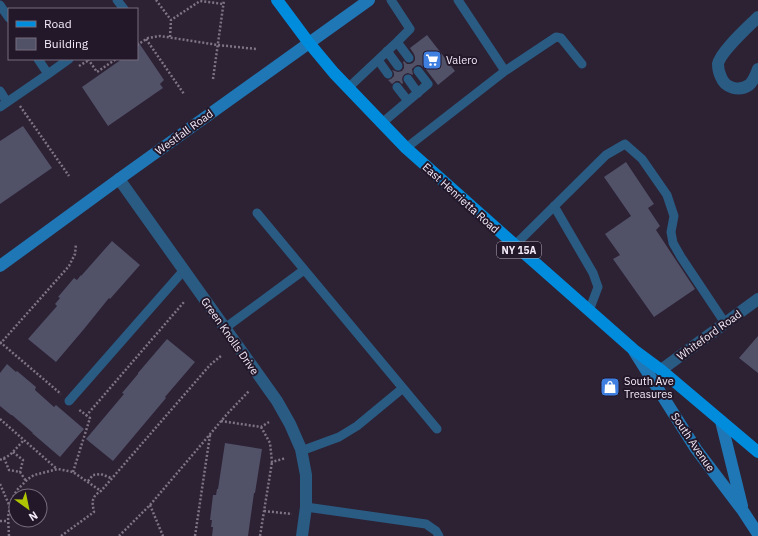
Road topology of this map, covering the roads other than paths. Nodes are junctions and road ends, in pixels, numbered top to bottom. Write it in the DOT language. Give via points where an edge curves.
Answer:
graph roads {
  1 [pos="117,0"];
  2 [pos="277,0"];
  3 [pos="370,0"];
  4 [pos="391,0"];
  5 [pos="458,0"];
  6 [pos="0,5"];
  7 [pos="123,8"];
  8 [pos="8,17"];
  9 [pos="758,17"];
  10 [pos="397,42"];
  11 [pos="309,44"];
  12 [pos="387,51"];
  13 [pos="409,58"];
  14 [pos="39,60"];
  15 [pos="68,60"];
  16 [pos="378,60"];
  17 [pos="582,64"];
  18 [pos="398,66"];
  19 [pos="758,69"];
  20 [pos="418,71"];
  21 [pos="505,71"];
  22 [pos="48,74"];
  23 [pos="388,74"];
  24 [pos="408,79"];
  25 [pos="398,87"];
  26 [pos="348,88"];
  27 [pos="0,91"];
  28 [pos="418,93"];
  29 [pos="408,101"];
  30 [pos="4,104"];
  31 [pos="382,123"];
  32 [pos="406,148"];
  33 [pos="119,179"];
  34 [pos="554,206"];
  35 [pos="257,214"];
  36 [pos="515,245"];
  37 [pos="0,266"];
  38 [pos="184,270"];
  39 [pos="304,270"];
  40 [pos="758,299"];
  41 [pos="589,311"];
  42 [pos="725,323"];
  43 [pos="225,328"];
  44 [pos="634,350"];
  45 [pos="661,370"];
  46 [pos="403,388"];
  47 [pos="69,401"];
  48 [pos="721,421"];
  49 [pos="437,429"];
  50 [pos="301,451"];
  51 [pos="758,452"];
  52 [pos="306,507"];
  53 [pos="743,511"];
  54 [pos="757,535"];
  55 [pos="302,536"];
  56 [pos="439,536"];
  1 -- 7 [label="lane"];
  2 -- 11 [label="main road, East Henrietta Road / NY 15A"];
  3 -- 11 [label="street, Westfall Road"];
  4 -- 10 [label="lane" via="410,29"];
  5 -- 21 [label="lane"];
  6 -- 8 [label="lane"];
  9 -- 19 [label="street" via="730,45 718,65 722,80 735,89 750,84"];
  10 -- 12 [label="lane"];
  10 -- 13 [label="lane"];
  11 -- 26 [label="main road, East Henrietta Road / NY 15A"];
  11 -- 33 [label="street, Westfall Road"];
  12 -- 16 [label="lane"];
  12 -- 18 [label="lane"];
  14 -- 22 [label="lane"];
  15 -- 22 [label="lane"];
  16 -- 23 [label="lane"];
  16 -- 26 [label="lane"];
  17 -- 21 [label="lane" via="561,38 556,37"];
  20 -- 28 [label="lane" via="428,84"];
  21 -- 32 [label="lane"];
  22 -- 30 [label="lane"];
  24 -- 28 [label="lane"];
  25 -- 29 [label="lane"];
  26 -- 31 [label="main road, East Henrietta Road / NY 15A"];
  27 -- 30 [label="lane"];
  28 -- 29 [label="lane"];
  29 -- 31 [label="lane"];
  31 -- 32 [label="main road, East Henrietta Road / NY 15A"];
  32 -- 36 [label="main road, East Henrietta Road / NY 15A"];
  33 -- 37 [label="street, Westfall Road"];
  33 -- 38 [label="street, Green Knolls Drive"];
  34 -- 36 [label="lane"];
  34 -- 41 [label="lane" via="593,272 598,287"];
  34 -- 42 [label="lane" via="606,155 625,144 642,159 667,195 674,216 671,232 673,243"];
  35 -- 39 [label="lane"];
  36 -- 41 [label="main road, East Henrietta Road / NY 15A"];
  38 -- 43 [label="street, Green Knolls Drive"];
  38 -- 47 [label="lane"];
  39 -- 43 [label="lane"];
  39 -- 46 [label="lane"];
  40 -- 42 [label="street, Whiteford Road"];
  41 -- 44 [label="main road, East Henrietta Road / NY 15A"];
  42 -- 45 [label="street, Whiteford Road"];
  43 -- 50 [label="street, Green Knolls Drive" via="277,402"];
  44 -- 45 [label="main road, East Henrietta Road / NY 15A"];
  44 -- 53 [label="street, South Avenue" via="696,449"];
  45 -- 48 [label="main road, East Henrietta Road / NY 15A"];
  46 -- 49 [label="lane"];
  46 -- 50 [label="lane" via="357,426 339,437"];
  48 -- 51 [label="main road, East Henrietta Road / NY 15A"];
  48 -- 53 [label="street, South Avenue"];
  50 -- 52 [label="street, Green Knolls Drive" via="306,475"];
  52 -- 55 [label="street, Green Knolls Drive"];
  52 -- 56 [label="lane" via="426,524"];
  53 -- 54 [label="street, South Avenue"];
}
